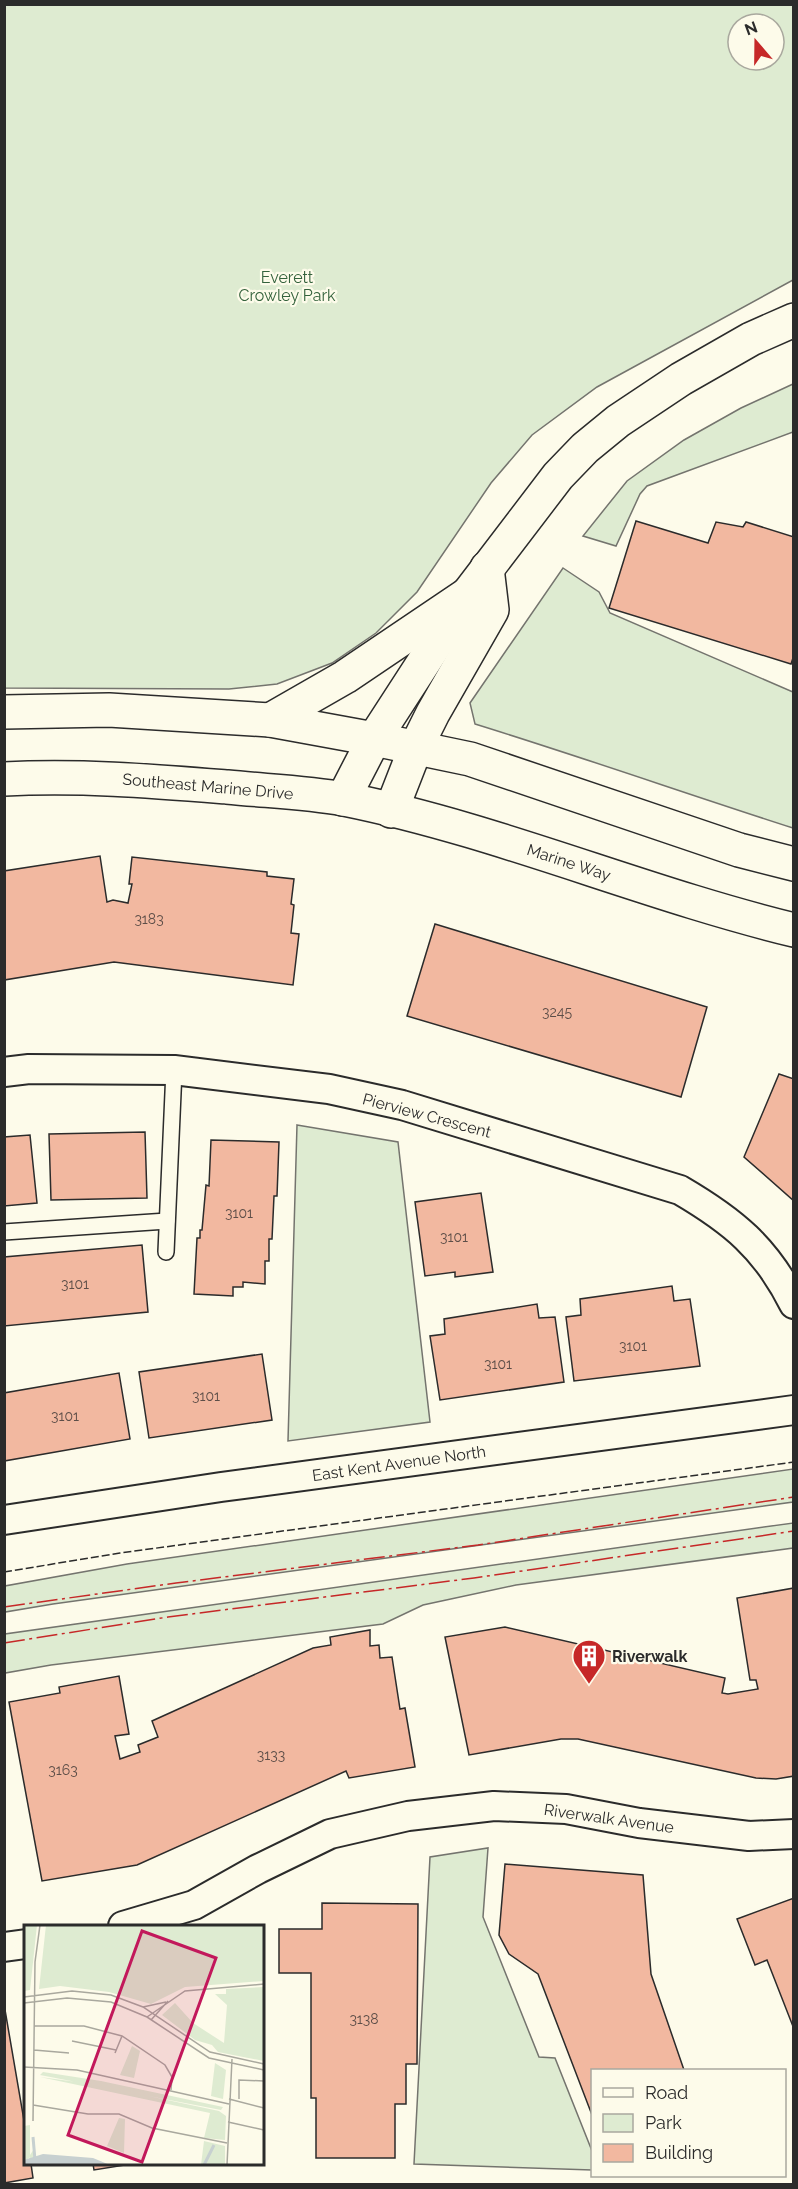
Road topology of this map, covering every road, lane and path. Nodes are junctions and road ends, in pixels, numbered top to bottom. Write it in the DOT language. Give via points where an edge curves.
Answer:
graph roads {
  1 [pos="794,320"];
  2 [pos="488,568"];
  3 [pos="468,594"];
  4 [pos="4,712"];
  5 [pos="270,720"];
  6 [pos="374,739"];
  7 [pos="416,747"];
  8 [pos="4,779"];
  9 [pos="343,799"];
  10 [pos="391,811"];
  11 [pos="794,864"];
  12 [pos="794,930"];
  13 [pos="174,1070"];
  14 [pos="4,1072"];
  15 [pos="167,1221"];
  16 [pos="4,1232"];
  17 [pos="166,1252"];
  18 [pos="794,1304"];
  19 [pos="794,1410"];
  20 [pos="4,1520"];
  21 [pos="794,1834"];
  22 [pos="126,1925"];
  23 [pos="24,1944"];
  24 [pos="4,1947"];
  1 -- 2 [label="main road" via="691,373 618,421 558,476"];
  2 -- 3 [label="main road"];
  2 -- 7 [label="main road" via="492,610"];
  3 -- 5 [label="main road" via="345,677"];
  3 -- 6 [label="main road"];
  4 -- 5 [label="main road" via="110,710"];
  5 -- 6 [label="main road"];
  6 -- 7 [label="main road"];
  6 -- 9 [label="main road"];
  7 -- 10 [label="main road"];
  7 -- 11 [label="main road" via="470,759 739,850"];
  8 -- 9 [label="main road, Southeast Marine Drive" via="120,778"];
  9 -- 10 [label="main road, Marine Way"];
  10 -- 12 [label="main road, Marine Way" via="556,856 666,894"];
  13 -- 14 [label="street, Pierview Crescent"];
  13 -- 15 [label="lane"];
  13 -- 18 [label="street, Pierview Crescent" via="329,1089 393,1103 680,1190 756,1245"];
  15 -- 16 [label="lane"];
  15 -- 17 [label="lane"];
  19 -- 20 [label="street, East Kent Avenue North"];
  21 -- 22 [label="street, Riverwalk Avenue" via="749,1836 639,1823 566,1809 494,1806 408,1816 330,1834 194,1905"];
  23 -- 24 [label="street"];
}
